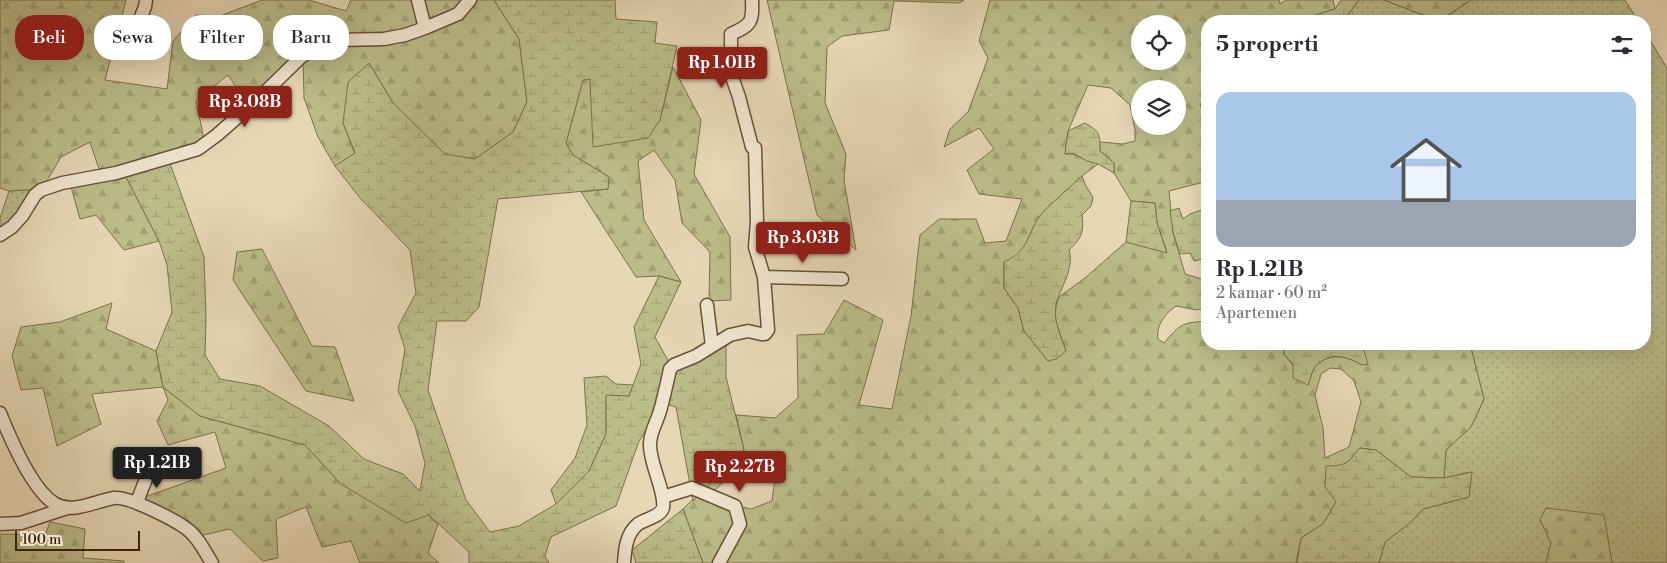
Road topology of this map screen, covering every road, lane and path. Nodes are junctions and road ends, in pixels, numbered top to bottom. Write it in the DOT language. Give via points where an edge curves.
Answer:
graph roads {
  1 [pos="146,0"];
  2 [pos="418,0"];
  3 [pos="470,0"];
  4 [pos="752,0"];
  5 [pos="142,15"];
  6 [pos="425,28"];
  7 [pos="0,235"];
  8 [pos="764,277"];
  9 [pos="842,279"];
  10 [pos="707,305"];
  11 [pos="712,346"];
  12 [pos="0,413"];
  13 [pos="151,466"];
  14 [pos="663,497"];
  15 [pos="137,502"];
  16 [pos="67,508"];
  17 [pos="0,524"];
  18 [pos="212,563"];
  19 [pos="624,563"];
  20 [pos="720,563"];
  1 -- 5 [label="street"];
  2 -- 6 [label="street"];
  3 -- 6 [label="street" via="458,14"];
  4 -- 8 [label="street" via="747,27 731,34 731,74 752,147 755,148 755,247"];
  6 -- 7 [label="street" via="384,39 338,40 318,45 198,149 116,173 41,190 12,227"];
  8 -- 9 [label="street"];
  8 -- 11 [label="street" via="768,330 765,334 748,331 730,335"];
  10 -- 11 [label="street"];
  11 -- 14 [label="street" via="670,369 650,446"];
  12 -- 16 [label="street" via="13,445 40,490"];
  13 -- 15 [label="street"];
  14 -- 19 [label="street" via="660,513 637,525 626,540"];
  14 -- 20 [label="street" via="692,488 734,506 740,524"];
  15 -- 16 [label="street" via="116,497"];
  15 -- 18 [label="street" via="188,529"];
  16 -- 17 [label="street" via="21,523"];
}
